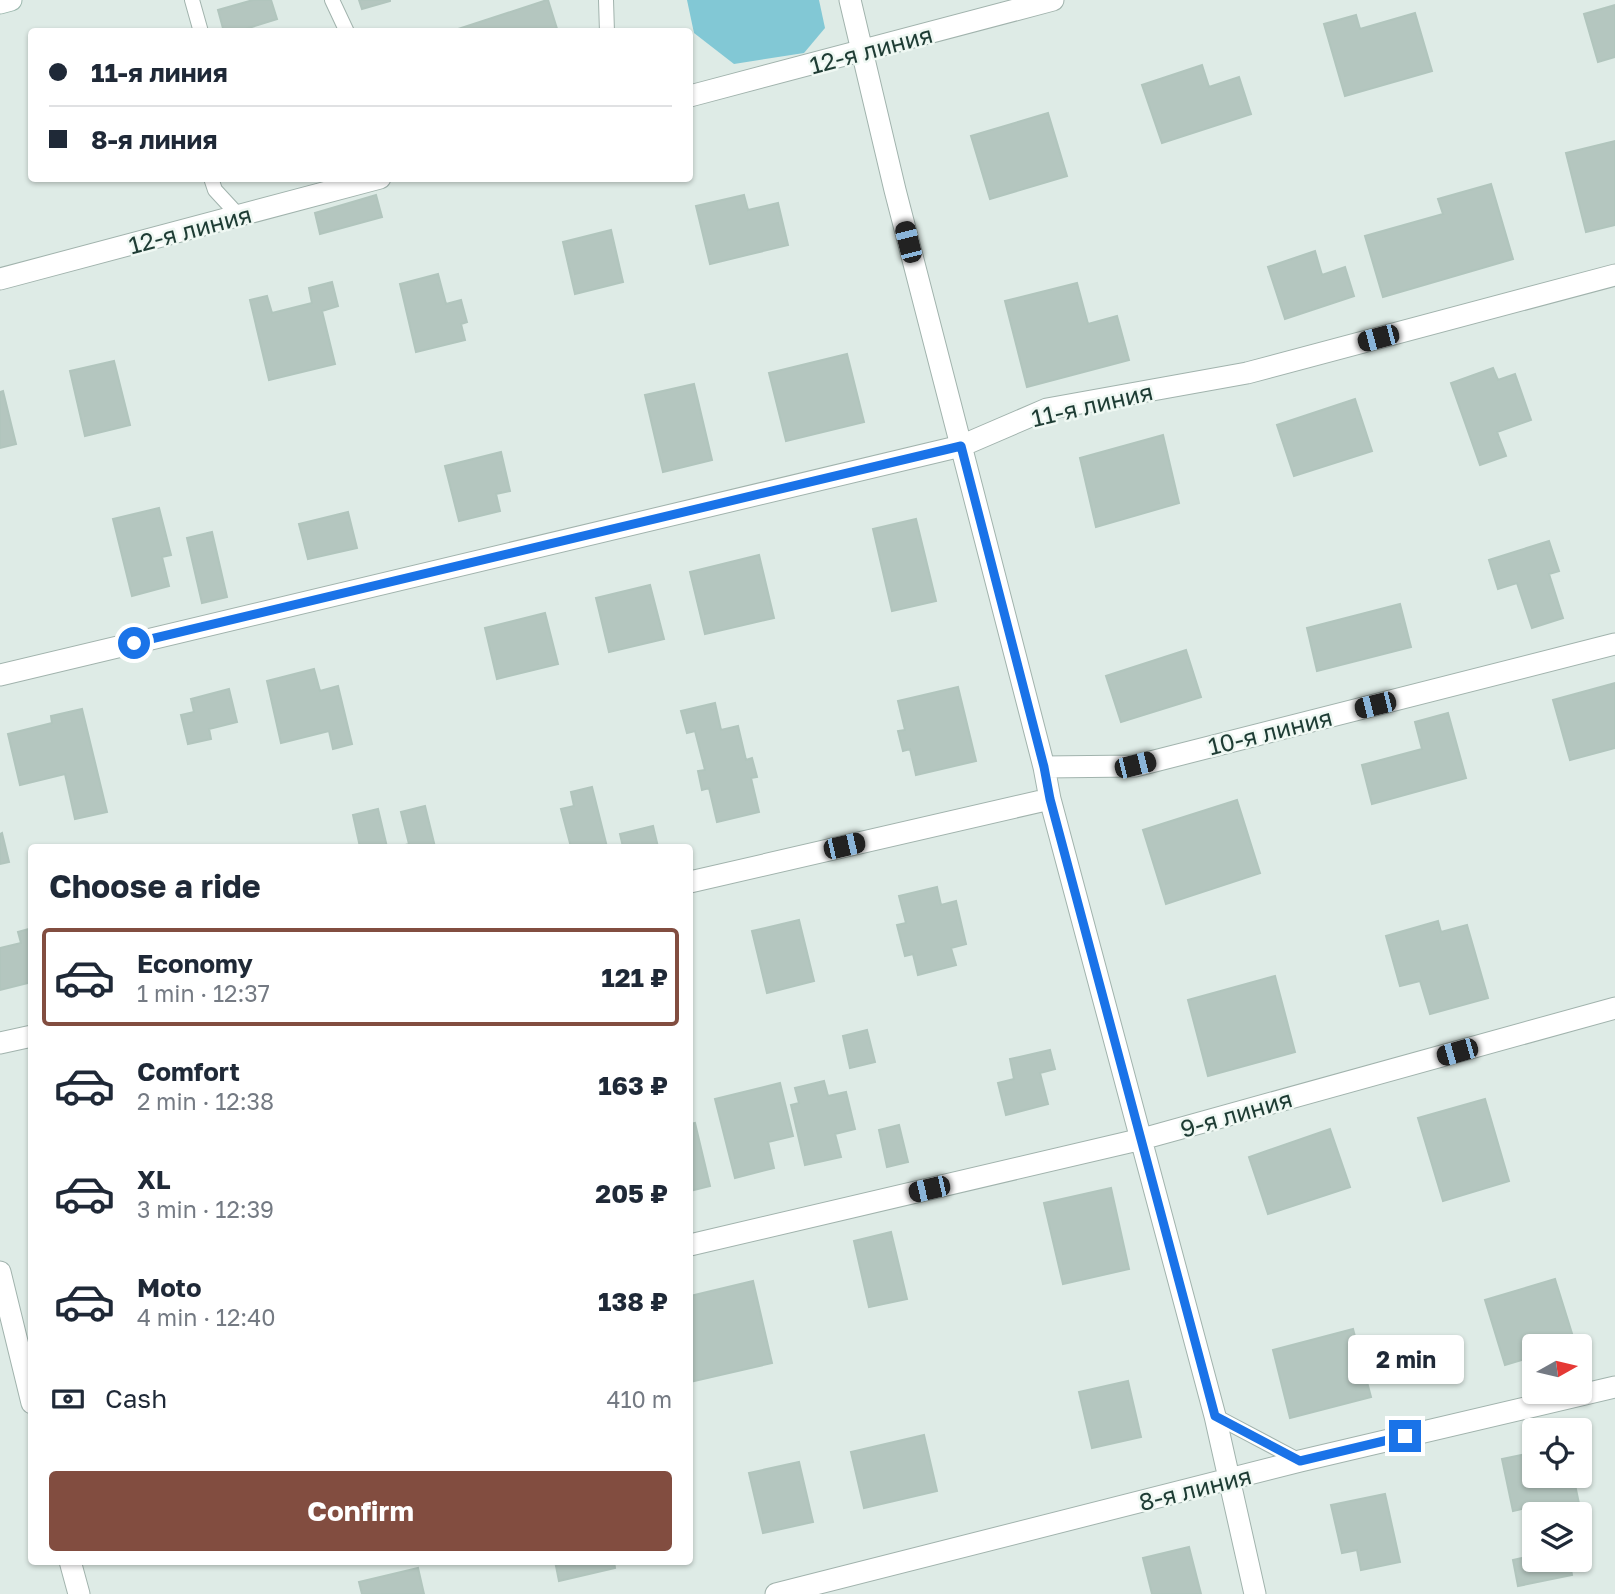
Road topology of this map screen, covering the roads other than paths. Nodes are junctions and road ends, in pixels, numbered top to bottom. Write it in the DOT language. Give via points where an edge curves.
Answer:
graph roads {
  1 [pos="11,0"];
  2 [pos="192,0"];
  3 [pos="332,0"];
  4 [pos="606,0"];
  5 [pos="850,0"];
  6 [pos="1053,0"];
  7 [pos="0,3"];
  8 [pos="200,28"];
  9 [pos="340,28"];
  10 [pos="607,28"];
  11 [pos="861,53"];
  12 [pos="693,95"];
  13 [pos="213,182"];
  14 [pos="365,182"];
  15 [pos="240,215"];
  16 [pos="1615,275"];
  17 [pos="0,279"];
  18 [pos="961,446"];
  19 [pos="1615,644"];
  20 [pos="0,675"];
  21 [pos="1044,767"];
  22 [pos="1050,799"];
  23 [pos="693,881"];
  24 [pos="1615,1008"];
  25 [pos="28,1037"];
  26 [pos="0,1043"];
  27 [pos="1142,1139"];
  28 [pos="693,1244"];
  29 [pos="0,1272"];
  30 [pos="28,1387"];
  31 [pos="1615,1387"];
  32 [pos="1215,1416"];
  33 [pos="1300,1461"];
  34 [pos="1229,1479"];
  35 [pos="72,1565"];
  36 [pos="79,1594"];
  37 [pos="776,1594"];
  38 [pos="1255,1594"];
  1 -- 7 [label="street"];
  2 -- 8 [label="lane"];
  3 -- 9 [label="lane"];
  4 -- 10 [label="lane"];
  5 -- 11 [label="street"];
  6 -- 11 [label="street, 12-я линия"];
  11 -- 12 [label="street, 12-я линия"];
  11 -- 18 [label="street"];
  13 -- 15 [label="lane" via="215,190"];
  14 -- 15 [label="street, 12-я линия"];
  15 -- 17 [label="street, 12-я линия"];
  16 -- 18 [label="street, 11-я линия" via="1247,373 1047,409"];
  18 -- 20 [label="street, 11-я линия"];
  18 -- 21 [label="street"];
  19 -- 21 [label="street, 10-я линия" via="1135,765"];
  21 -- 22 [label="street"];
  22 -- 23 [label="street"];
  22 -- 27 [label="street"];
  24 -- 27 [label="street, 9-я линия"];
  25 -- 26 [label="street"];
  27 -- 28 [label="street, 9-я линия"];
  27 -- 32 [label="street"];
  29 -- 30 [label="street"];
  31 -- 33 [label="street, 8-я линия"];
  32 -- 33 [label="lane"];
  32 -- 34 [label="street"];
  33 -- 34 [label="street, 8-я линия"];
  34 -- 37 [label="street, 8-я линия"];
  34 -- 38 [label="street"];
  35 -- 36 [label="street"];
}
